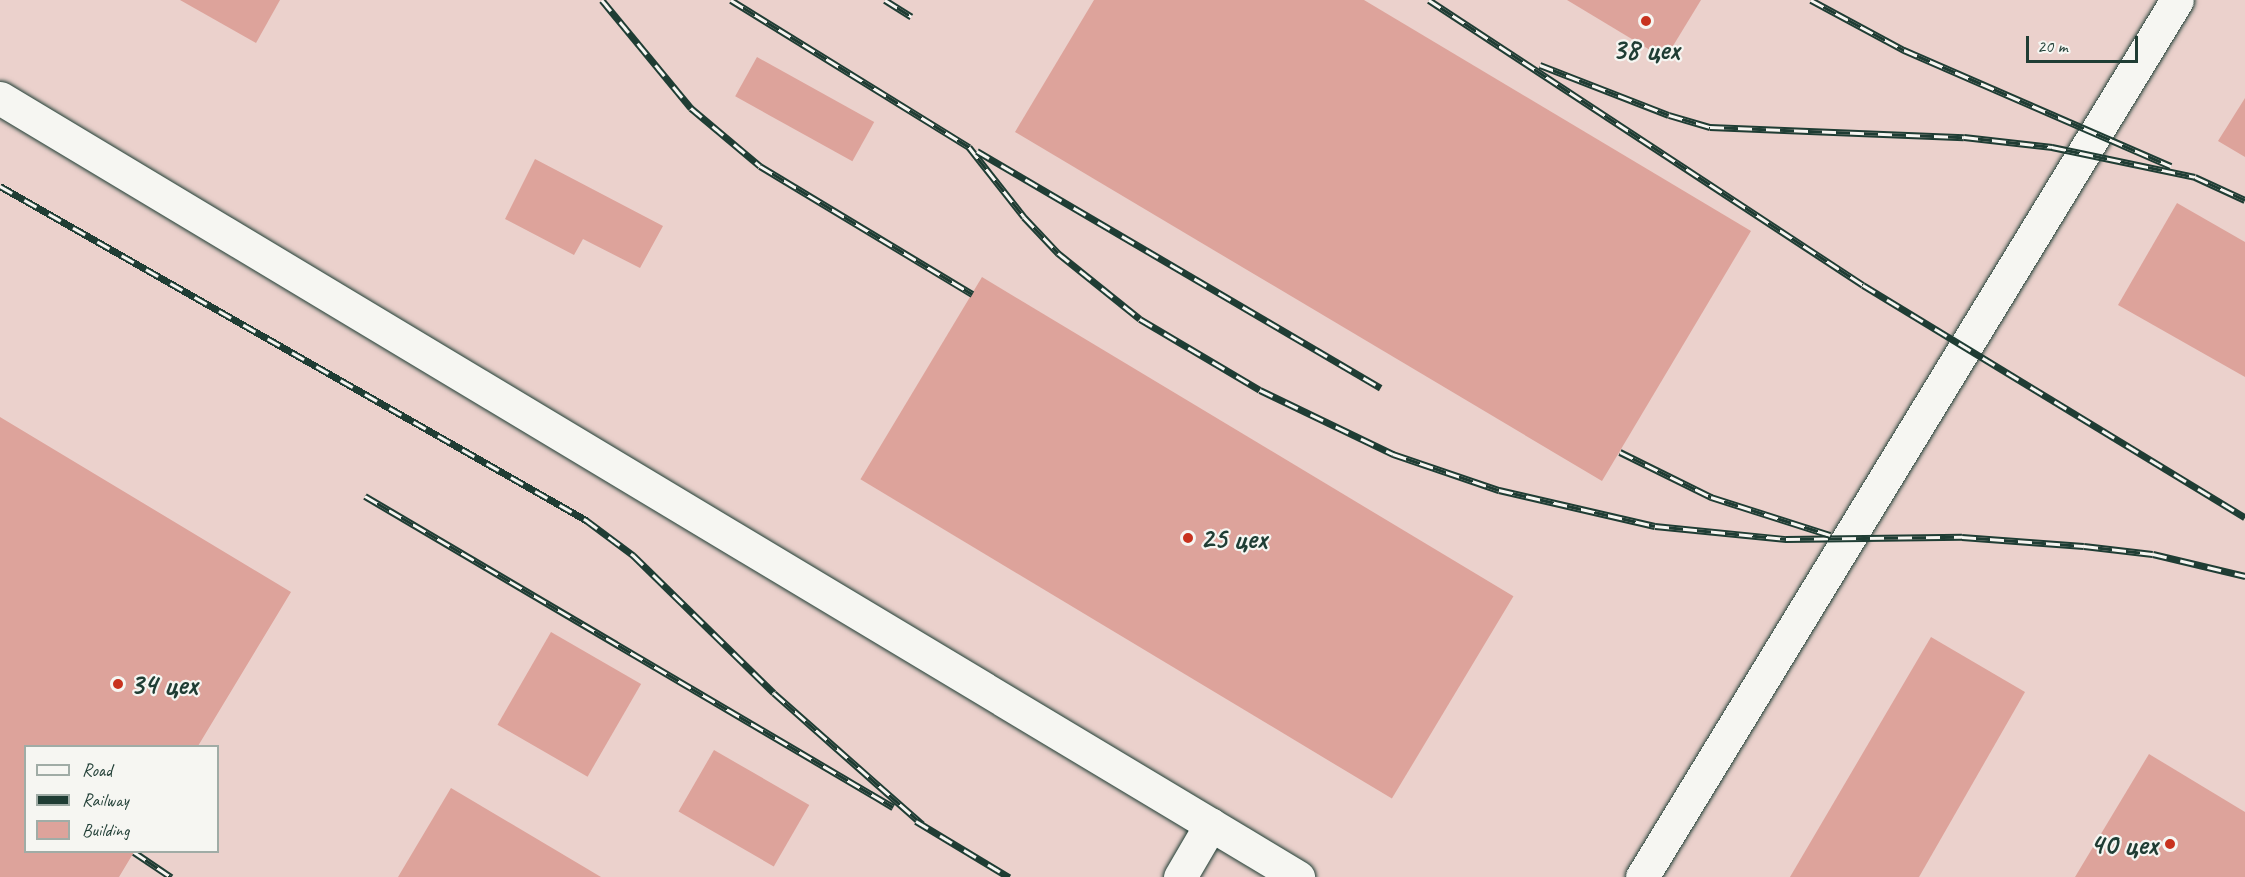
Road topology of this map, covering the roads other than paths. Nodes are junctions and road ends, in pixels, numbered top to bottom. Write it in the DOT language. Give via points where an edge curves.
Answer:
graph roads {
  1 [pos="2177,0"];
  2 [pos="0,98"];
  3 [pos="1210,824"];
  4 [pos="1180,877"];
  5 [pos="1298,877"];
  6 [pos="1642,877"];
  1 -- 6 [label="lane"];
  2 -- 3 [label="lane"];
  3 -- 4 [label="lane"];
  3 -- 5 [label="lane"];
}
